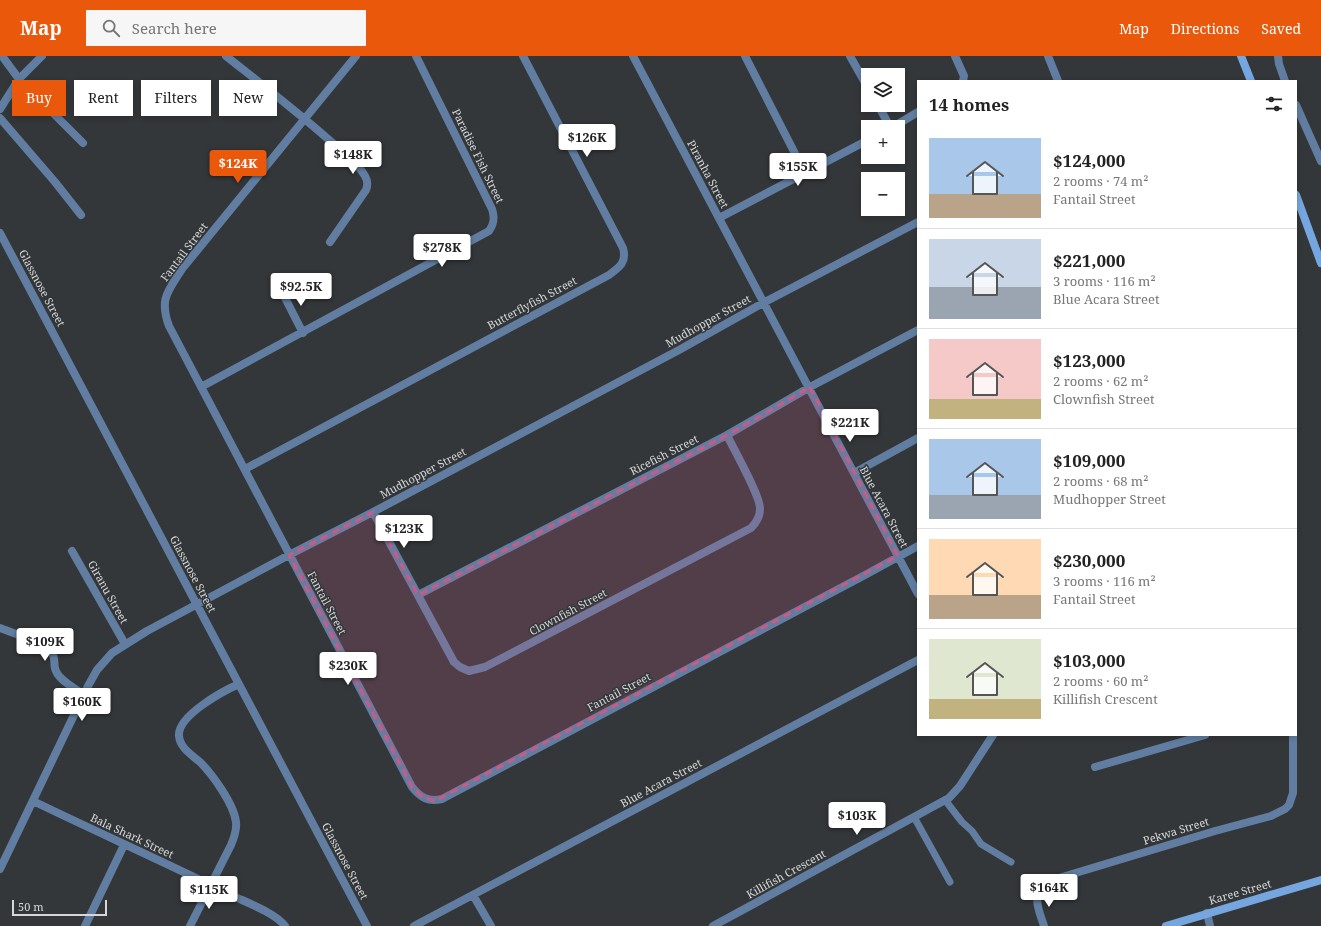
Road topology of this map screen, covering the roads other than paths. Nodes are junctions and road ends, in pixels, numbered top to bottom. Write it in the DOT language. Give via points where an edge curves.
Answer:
graph roads {
  1 [pos="2,56"];
  2 [pos="42,56"];
  3 [pos="226,56"];
  4 [pos="356,56"];
  5 [pos="416,56"];
  6 [pos="523,56"];
  7 [pos="633,56"];
  8 [pos="745,56"];
  9 [pos="850,56"];
  10 [pos="955,56"];
  11 [pos="1048,56"];
  12 [pos="1241,56"];
  13 [pos="1278,56"];
  14 [pos="861,76"];
  15 [pos="18,79"];
  16 [pos="963,80"];
  17 [pos="1058,80"];
  18 [pos="1251,80"];
  19 [pos="1285,80"];
  20 [pos="1297,107"];
  21 [pos="0,110"];
  22 [pos="917,113"];
  23 [pos="0,118"];
  24 [pos="304,119"];
  25 [pos="905,120"];
  26 [pos="83,143"];
  27 [pos="861,144"];
  28 [pos="1318,146"];
  29 [pos="1321,161"];
  30 [pos="805,173"];
  31 [pos="1297,198"];
  32 [pos="81,215"];
  33 [pos="719,218"];
  34 [pos="917,223"];
  35 [pos="0,233"];
  36 [pos="330,242"];
  37 [pos="1321,262"];
  38 [pos="281,290"];
  39 [pos="764,303"];
  40 [pos="917,331"];
  41 [pos="302,332"];
  42 [pos="201,387"];
  43 [pos="810,387"];
  44 [pos="727,435"];
  45 [pos="917,439"];
  46 [pos="245,469"];
  47 [pos="854,473"];
  48 [pos="373,512"];
  49 [pos="917,546"];
  50 [pos="72,551"];
  51 [pos="289,555"];
  52 [pos="898,556"];
  53 [pos="917,592"];
  54 [pos="418,595"];
  55 [pos="196,604"];
  56 [pos="0,628"];
  57 [pos="125,644"];
  58 [pos="917,661"];
  59 [pos="239,684"];
  60 [pos="84,695"];
  61 [pos="992,736"];
  62 [pos="1201,736"];
  63 [pos="1293,736"];
  64 [pos="1094,767"];
  65 [pos="945,800"];
  66 [pos="33,801"];
  67 [pos="914,817"];
  68 [pos="124,845"];
  69 [pos="1011,862"];
  70 [pos="0,869"];
  71 [pos="1321,880"];
  72 [pos="950,882"];
  73 [pos="210,884"];
  74 [pos="473,895"];
  75 [pos="1207,913"];
  76 [pos="85,926"];
  77 [pos="190,926"];
  78 [pos="285,926"];
  79 [pos="367,926"];
  80 [pos="414,926"];
  81 [pos="491,926"];
  82 [pos="713,926"];
  83 [pos="1044,926"];
  84 [pos="1166,926"];
  85 [pos="1210,926"];
  1 -- 15 [label="street"];
  2 -- 15 [label="street"];
  3 -- 24 [label="street"];
  4 -- 24 [label="street, Fantail Street"];
  5 -- 41 [label="street, Paradise Fish Street" via="492,209 495,216 492,226 489,231"];
  6 -- 46 [label="street, Butterflyfish Street" via="623,248 623,262 609,275"];
  7 -- 33 [label="street, Piranha Street"];
  8 -- 30 [label="street"];
  9 -- 14 [label="street"];
  10 -- 16 [label="street" via="964,76"];
  11 -- 17 [label="street"];
  12 -- 18 [label="street"];
  13 -- 19 [label="street"];
  15 -- 21 [label="street"];
  15 -- 26 [label="street"];
  20 -- 28 [label="street"];
  22 -- 25 [label="street"];
  23 -- 32 [label="street"];
  24 -- 36 [label="street" via="356,164 368,181 366,190"];
  24 -- 42 [label="street, Fantail Street" via="182,269 167,294 164,310 169,326"];
  27 -- 30 [label="street"];
  28 -- 29 [label="street"];
  30 -- 33 [label="street"];
  31 -- 37 [label="street"];
  33 -- 39 [label="street, Piranha Street"];
  34 -- 39 [label="street, Mudhopper Street"];
  35 -- 55 [label="street, Glassnose Street"];
  38 -- 41 [label="street"];
  39 -- 43 [label="street, Blue Acara Street"];
  39 -- 48 [label="street, Mudhopper Street"];
  40 -- 43 [label="street, Ricefish Street"];
  41 -- 42 [label="street, Paradise Fish Street"];
  42 -- 46 [label="street, Fantail Street"];
  43 -- 44 [label="street, Ricefish Street"];
  43 -- 47 [label="street, Blue Acara Street"];
  44 -- 54 [label="street, Ricefish Street"];
  44 -- 54 [label="street, Clownfish Street" via="759,498 760,510 755,525 527,646 485,667 473,671 463,669 454,662"];
  45 -- 47 [label="street"];
  46 -- 51 [label="street, Fantail Street"];
  47 -- 52 [label="street, Blue Acara Street"];
  48 -- 51 [label="street, Mudhopper Street"];
  48 -- 54 [label="street, Clownfish Street"];
  49 -- 52 [label="street, Fantail Street"];
  50 -- 57 [label="street, Giranu Street"];
  51 -- 52 [label="street, Fantail Street" via="412,786 426,800 435,801"];
  51 -- 55 [label="street, Mudhopper Street"];
  52 -- 53 [label="street, Blue Acara Street"];
  55 -- 57 [label="street, Mudhopper Street"];
  55 -- 59 [label="street, Glassnose Street"];
  56 -- 60 [label="street" via="47,649 54,655 55,671 59,676"];
  57 -- 60 [label="street, Mudhopper Street" via="104,661"];
  58 -- 74 [label="street, Blue Acara Street"];
  59 -- 73 [label="street" via="216,696 198,710 184,723 179,732 184,747 201,763 223,792 236,820 234,838"];
  59 -- 79 [label="street, Glassnose Street"];
  60 -- 66 [label="street, Mudhopper Street"];
  61 -- 65 [label="street, Killifish Crescent" via="960,786"];
  62 -- 64 [label="street"];
  63 -- 83 [label="street, Pekwa Street" via="1293,793 1285,809 1271,816 1049,881 1041,887 1037,897"];
  65 -- 67 [label="street, Killifish Crescent"];
  65 -- 69 [label="lane" via="981,844"];
  66 -- 68 [label="street, Bala Shark Street"];
  66 -- 70 [label="street, Mudhopper Street"];
  67 -- 72 [label="lane"];
  67 -- 82 [label="street, Killifish Crescent"];
  68 -- 73 [label="street, Bala Shark Street"];
  68 -- 76 [label="street"];
  71 -- 75 [label="street, Karee Street"];
  73 -- 77 [label="street"];
  73 -- 78 [label="street, Bala Shark Street" via="279,919"];
  74 -- 80 [label="street, Blue Acara Street"];
  74 -- 81 [label="street"];
  75 -- 84 [label="street, Karee Street"];
  75 -- 85 [label="street"];
}
